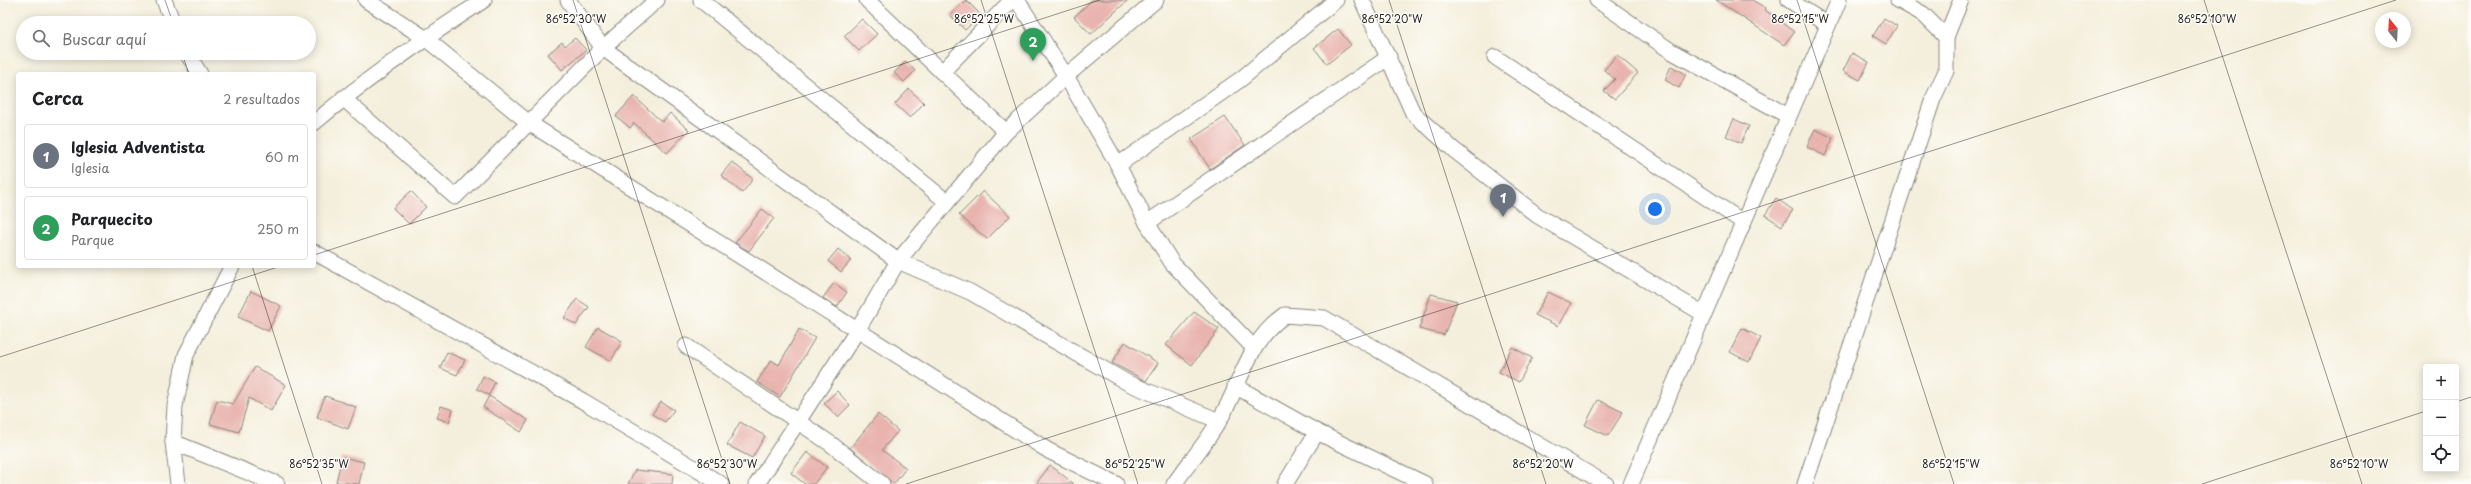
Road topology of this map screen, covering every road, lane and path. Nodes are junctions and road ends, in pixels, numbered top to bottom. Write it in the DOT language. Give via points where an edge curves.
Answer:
graph roads {
  1 [pos="164,0"];
  2 [pos="366,0"];
  3 [pos="484,0"];
  4 [pos="568,0"];
  5 [pos="657,0"];
  6 [pos="701,0"];
  7 [pos="867,0"];
  8 [pos="1012,0"];
  9 [pos="1017,0"];
  10 [pos="1156,0"];
  11 [pos="1336,0"];
  12 [pos="1362,0"];
  13 [pos="1597,0"];
  14 [pos="1789,0"];
  15 [pos="1839,0"];
  16 [pos="1898,0"];
  17 [pos="1961,0"];
  18 [pos="170,16"];
  19 [pos="1828,25"];
  20 [pos="1946,37"];
  21 [pos="425,38"];
  22 [pos="603,48"];
  23 [pos="1495,57"];
  24 [pos="1389,58"];
  25 [pos="191,60"];
  26 [pos="199,72"];
  27 [pos="942,72"];
  28 [pos="1066,76"];
  29 [pos="343,98"];
  30 [pos="1788,116"];
  31 [pos="316,121"];
  32 [pos="529,124"];
  33 [pos="1006,132"];
  34 [pos="1118,165"];
  35 [pos="947,202"];
  36 [pos="1743,222"];
  37 [pos="1147,223"];
  38 [pos="316,253"];
  39 [pos="898,261"];
  40 [pos="231,268"];
  41 [pos="1704,314"];
  42 [pos="857,331"];
  43 [pos="686,346"];
  44 [pos="1253,347"];
  45 [pos="1235,386"];
  46 [pos="1220,421"];
  47 [pos="796,422"];
  48 [pos="1317,432"];
  49 [pos="173,442"];
  50 [pos="178,484"];
  51 [pos="277,484"];
  52 [pos="721,484"];
  53 [pos="757,484"];
  54 [pos="882,484"];
  55 [pos="1116,484"];
  56 [pos="1174,484"];
  57 [pos="1285,484"];
  58 [pos="1426,484"];
  59 [pos="1606,484"];
  60 [pos="1631,484"];
  61 [pos="1805,484"];
  1 -- 18 [label="street"];
  2 -- 21 [label="street"];
  3 -- 21 [label="street"];
  4 -- 22 [label="street"];
  5 -- 22 [label="street"];
  6 -- 35 [label="street"];
  7 -- 27 [label="street"];
  8 -- 27 [label="street"];
  9 -- 28 [label="street"];
  10 -- 28 [label="street"];
  11 -- 34 [label="street" via="1241,78"];
  12 -- 24 [label="street"];
  13 -- 30 [label="street" via="1671,51"];
  14 -- 19 [label="street"];
  15 -- 19 [label="street"];
  16 -- 20 [label="street" via="1923,14"];
  17 -- 20 [label="street"];
  19 -- 30 [label="street"];
  20 -- 61 [label="street" via="1946,72 1928,114"];
  21 -- 29 [label="street"];
  21 -- 32 [label="street"];
  22 -- 32 [label="street"];
  22 -- 39 [label="street"];
  23 -- 36 [label="street"];
  24 -- 37 [label="street"];
  24 -- 41 [label="street" via="1413,112 1454,150 1538,216"];
  25 -- 26 [label="street"];
  27 -- 33 [label="street"];
  28 -- 33 [label="street"];
  28 -- 34 [label="street"];
  29 -- 31 [label="street"];
  29 -- 32 [label="street" via="455,197"];
  30 -- 36 [label="street"];
  32 -- 42 [label="street"];
  33 -- 35 [label="street"];
  34 -- 37 [label="street"];
  35 -- 39 [label="street"];
  36 -- 41 [label="street"];
  37 -- 44 [label="street" via="1172,263"];
  38 -- 52 [label="street" via="583,402"];
  39 -- 42 [label="street"];
  39 -- 46 [label="street" via="970,292 1128,383"];
  40 -- 49 [label="street" via="186,355 174,406"];
  41 -- 60 [label="street"];
  42 -- 47 [label="street"];
  42 -- 55 [label="street" via="1049,451"];
  43 -- 47 [label="street"];
  44 -- 45 [label="street"];
  44 -- 59 [label="street" via="1272,325 1285,315 1324,318"];
  45 -- 46 [label="street"];
  45 -- 48 [label="street"];
  46 -- 56 [label="street"];
  47 -- 53 [label="street"];
  47 -- 54 [label="street" via="831,444"];
  48 -- 57 [label="street"];
  48 -- 58 [label="street"];
  49 -- 50 [label="street"];
  49 -- 51 [label="street"];
}
